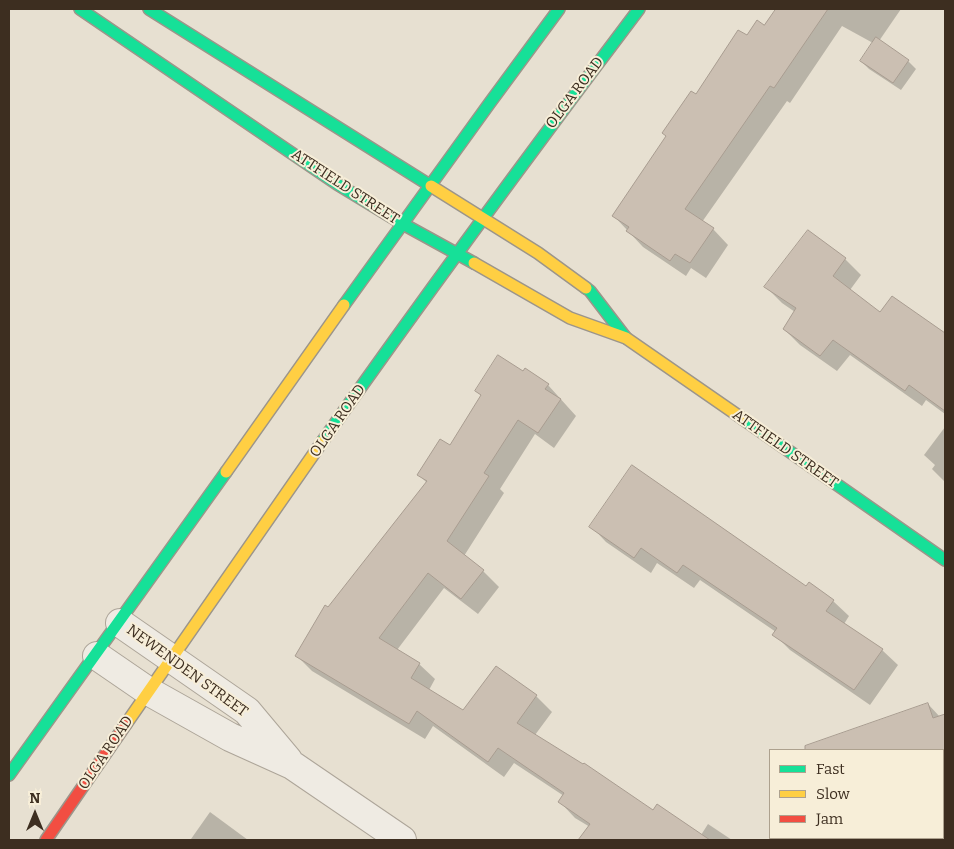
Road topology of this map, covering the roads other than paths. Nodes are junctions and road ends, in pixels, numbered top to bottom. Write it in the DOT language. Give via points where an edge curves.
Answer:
graph roads {
  1 [pos="80,9"];
  2 [pos="149,9"];
  3 [pos="559,9"];
  4 [pos="639,9"];
  5 [pos="431,185"];
  6 [pos="483,217"];
  7 [pos="402,224"];
  8 [pos="457,253"];
  9 [pos="626,338"];
  10 [pos="945,560"];
  11 [pos="120,623"];
  12 [pos="97,656"];
  13 [pos="172,657"];
  14 [pos="148,691"];
  15 [pos="292,765"];
  16 [pos="9,775"];
  17 [pos="46,840"];
  18 [pos="402,840"];
  1 -- 7 [label="main road, ATTFIELD STREET" via="337,184"];
  2 -- 5 [label="main road, ATTFIELD STREET"];
  3 -- 5 [label="main road"];
  4 -- 6 [label="main road, OLGA ROAD"];
  5 -- 6 [label="main road, ATTFIELD STREET"];
  5 -- 7 [label="main road"];
  6 -- 8 [label="main road, OLGA ROAD"];
  6 -- 9 [label="main road, ATTFIELD STREET" via="590,291"];
  7 -- 8 [label="main road, ATTFIELD STREET"];
  7 -- 11 [label="main road"];
  8 -- 9 [label="main road, ATTFIELD STREET" via="570,318"];
  8 -- 13 [label="main road, OLGA ROAD"];
  9 -- 10 [label="main road, ATTFIELD STREET"];
  11 -- 12 [label="main road"];
  11 -- 13 [label="street, NEWENDEN STREET"];
  12 -- 14 [label="street, NEWENDEN STREET"];
  12 -- 16 [label="main road"];
  13 -- 14 [label="main road, OLGA ROAD"];
  13 -- 15 [label="street, NEWENDEN STREET" via="246,711"];
  14 -- 15 [label="street, NEWENDEN STREET" via="230,737"];
  14 -- 17 [label="main road, OLGA ROAD"];
  15 -- 18 [label="street, NEWENDEN STREET"];
}
